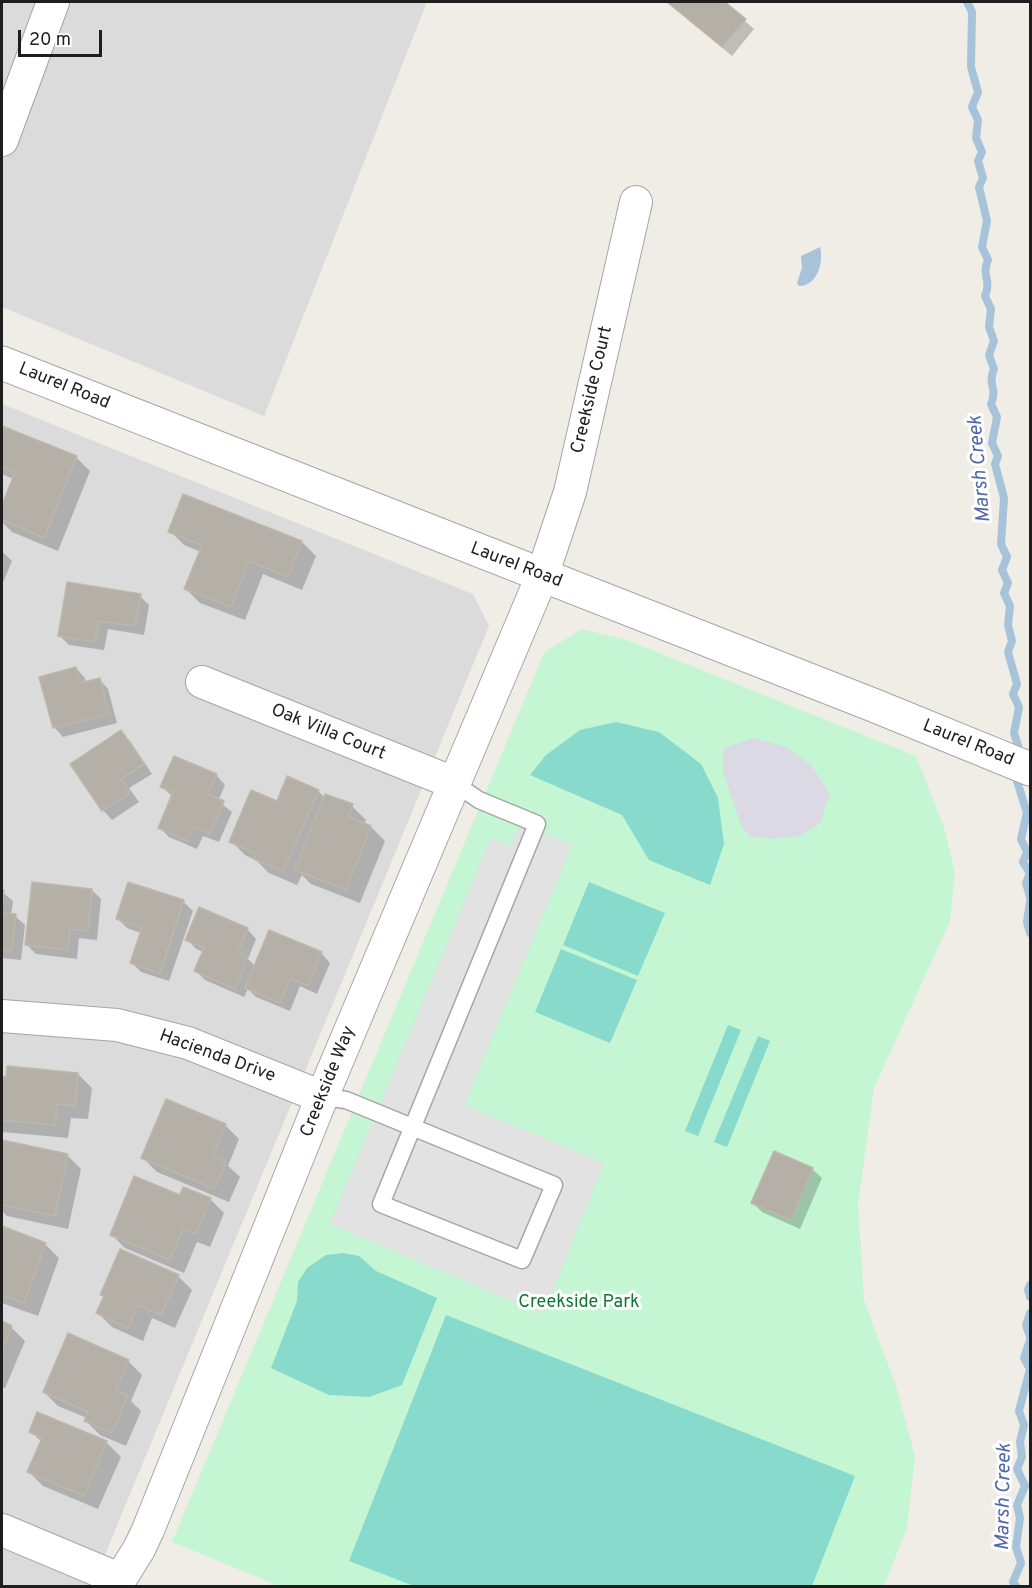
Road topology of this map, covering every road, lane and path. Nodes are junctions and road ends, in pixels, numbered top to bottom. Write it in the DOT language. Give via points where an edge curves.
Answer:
graph roads {
  1 [pos="53,2"];
  2 [pos="2,140"];
  3 [pos="636,202"];
  4 [pos="2,363"];
  5 [pos="542,576"];
  6 [pos="202,682"];
  7 [pos="1030,769"];
  8 [pos="454,783"];
  9 [pos="2,1016"];
  10 [pos="322,1097"];
  11 [pos="414,1127"];
  12 [pos="2,1530"];
  13 [pos="118,1583"];
  1 -- 2 [label="street"];
  3 -- 5 [label="street, Creekside Court" via="570,492"];
  4 -- 5 [label="street, Laurel Road"];
  5 -- 7 [label="street, Laurel Road"];
  5 -- 8 [label="street, Creekside Way"];
  6 -- 8 [label="street, Oak Villa Court"];
  8 -- 10 [label="street, Creekside Way"];
  8 -- 11 [label="lane" via="479,800 537,824"];
  9 -- 10 [label="street, Hacienda Drive" via="117,1025 188,1043"];
  10 -- 11 [label="lane" via="346,1100"];
  10 -- 13 [label="street, Creekside Way" via="148,1530"];
  11 -- 11 [label="lane" via="554,1185 522,1260 381,1204"];
  12 -- 13 [label="street"];
}
